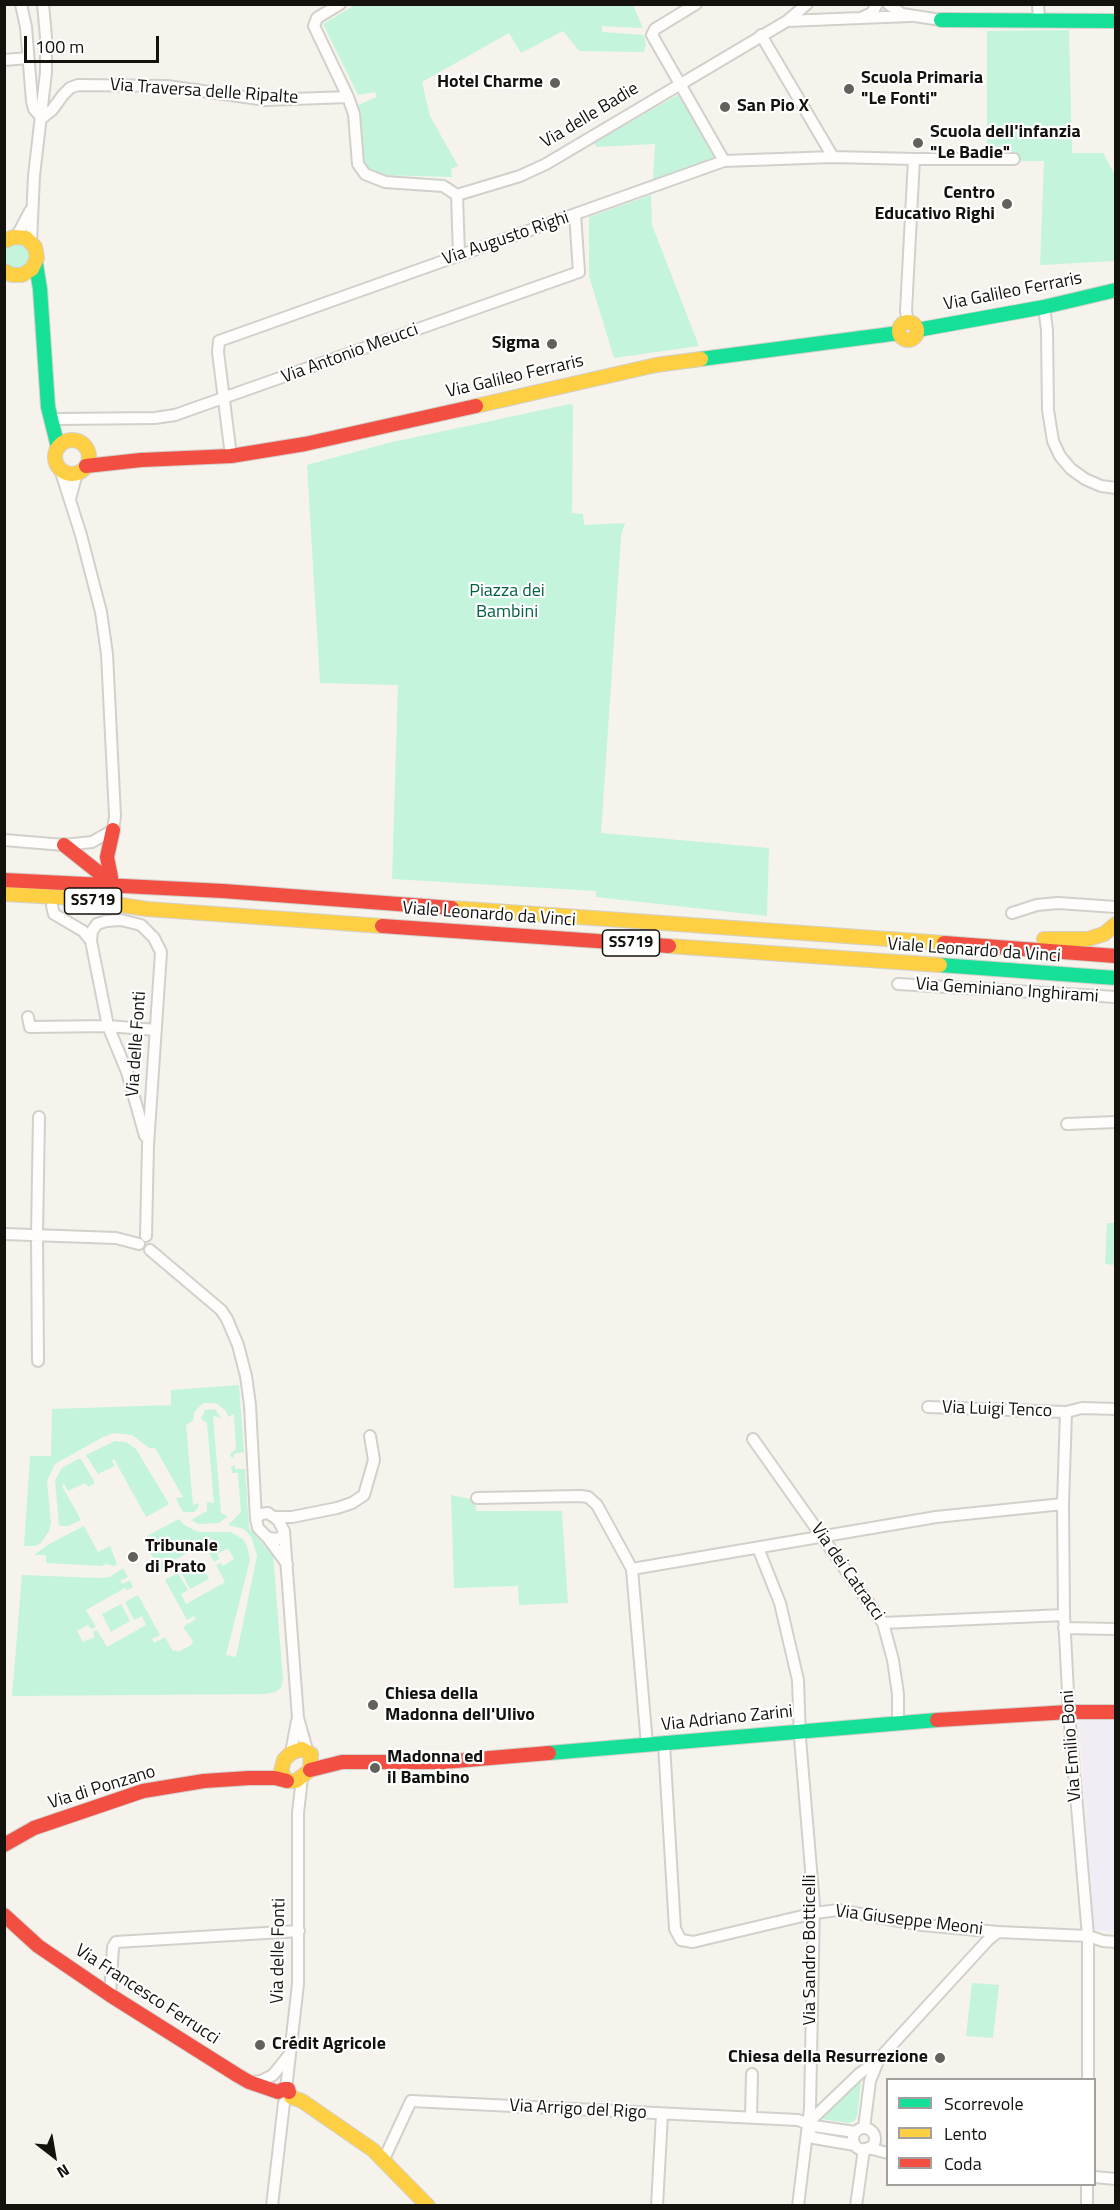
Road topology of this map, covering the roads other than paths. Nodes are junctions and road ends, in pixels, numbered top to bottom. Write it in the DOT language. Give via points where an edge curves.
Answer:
graph roads {
  1 [pos="21,4"];
  2 [pos="43,4"];
  3 [pos="340,4"];
  4 [pos="696,4"];
  5 [pos="807,4"];
  6 [pos="814,4"];
  7 [pos="877,4"];
  8 [pos="888,4"];
  9 [pos="1038,4"];
  10 [pos="910,16"];
  11 [pos="822,19"];
  12 [pos="860,19"];
  13 [pos="941,20"];
  14 [pos="787,21"];
  15 [pos="1039,21"];
  16 [pos="1116,21"];
  17 [pos="761,35"];
  18 [pos="28,58"];
  19 [pos="4,60"];
  20 [pos="680,83"];
  21 [pos="348,97"];
  22 [pos="42,118"];
  23 [pos="833,157"];
  24 [pos="914,159"];
  25 [pos="1014,159"];
  26 [pos="724,161"];
  27 [pos="457,195"];
  28 [pos="32,205"];
  29 [pos="575,214"];
  30 [pos="9,239"];
  31 [pos="31,242"];
  32 [pos="459,255"];
  33 [pos="36,264"];
  34 [pos="8,273"];
  35 [pos="1116,290"];
  36 [pos="41,306"];
  37 [pos="1044,307"];
  38 [pos="908,328"];
  39 [pos="46,362"];
  40 [pos="223,399"];
  41 [pos="59,419"];
  42 [pos="64,444"];
  43 [pos="88,451"];
  44 [pos="231,456"];
  45 [pos="141,460"];
  46 [pos="60,470"];
  47 [pos="82,470"];
  48 [pos="1116,488"];
  49 [pos="70,499"];
  50 [pos="113,830"];
  51 [pos="4,840"];
  52 [pos="64,845"];
  53 [pos="4,869"];
  54 [pos="107,877"];
  55 [pos="4,880"];
  56 [pos="127,885"];
  57 [pos="4,894"];
  58 [pos="4,906"];
  59 [pos="52,906"];
  60 [pos="1116,907"];
  61 [pos="147,909"];
  62 [pos="1012,913"];
  63 [pos="1116,924"];
  64 [pos="91,941"];
  65 [pos="970,946"];
  66 [pos="1116,956"];
  67 [pos="1116,978"];
  68 [pos="898,984"];
  69 [pos="1116,997"];
  70 [pos="28,1017"];
  71 [pos="108,1026"];
  72 [pos="156,1030"];
  73 [pos="39,1117"];
  74 [pos="1116,1122"];
  75 [pos="1067,1124"];
  76 [pos="148,1145"];
  77 [pos="4,1234"];
  78 [pos="36,1235"];
  79 [pos="142,1240"];
  80 [pos="38,1361"];
  81 [pos="928,1407"];
  82 [pos="1116,1409"];
  83 [pos="1066,1412"];
  84 [pos="370,1436"];
  85 [pos="753,1439"];
  86 [pos="255,1483"];
  87 [pos="477,1498"];
  88 [pos="1063,1504"];
  89 [pos="271,1515"];
  90 [pos="300,1516"];
  91 [pos="256,1519"];
  92 [pos="284,1532"];
  93 [pos="823,1537"];
  94 [pos="268,1538"];
  95 [pos="758,1548"];
  96 [pos="287,1564"];
  97 [pos="632,1569"];
  98 [pos="1064,1615"];
  99 [pos="883,1623"];
  100 [pos="1064,1628"];
  101 [pos="1116,1629"];
  102 [pos="1069,1712"];
  103 [pos="1116,1712"];
  104 [pos="298,1718"];
  105 [pos="898,1722"];
  106 [pos="800,1730"];
  107 [pos="664,1744"];
  108 [pos="647,1745"];
  109 [pos="309,1752"];
  110 [pos="287,1759"];
  111 [pos="342,1762"];
  112 [pos="249,1778"];
  113 [pos="297,1778"];
  114 [pos="5,1845"];
  115 [pos="815,1913"];
  116 [pos="4,1915"];
  117 [pos="299,1931"];
  118 [pos="998,1932"];
  119 [pos="1088,1936"];
  120 [pos="1116,1942"];
  121 [pos="110,1995"];
  122 [pos="292,2052"];
  123 [pos="878,2060"];
  124 [pos="752,2074"];
  125 [pos="1088,2078"];
  126 [pos="249,2082"];
  127 [pos="285,2095"];
  128 [pos="662,2114"];
  129 [pos="750,2117"];
  130 [pos="808,2128"];
  131 [pos="859,2130"];
  132 [pos="874,2138"];
  133 [pos="886,2139"];
  134 [pos="862,2147"];
  135 [pos="886,2153"];
  136 [pos="384,2159"];
  137 [pos="1096,2177"];
  138 [pos="1116,2179"];
  139 [pos="1087,2186"];
  140 [pos="272,2205"];
  141 [pos="428,2205"];
  142 [pos="657,2205"];
  143 [pos="798,2205"];
  144 [pos="856,2205"];
  145 [pos="1087,2205"];
  1 -- 18 [label="street"];
  2 -- 22 [label="street" via="46,64"];
  3 -- 21 [label="street" via="317,18 315,30"];
  4 -- 20 [label="street" via="655,29 652,35"];
  5 -- 14 [label="street, Via delle Badie"];
  6 -- 11 [label="street" via="815,13"];
  7 -- 12 [label="street" via="872,13"];
  8 -- 10 [label="street, Via delle Badie"];
  9 -- 15 [label="street"];
  10 -- 12 [label="street, Via delle Badie"];
  10 -- 13 [label="street, Via delle Badie"];
  11 -- 12 [label="street, Via delle Badie"];
  11 -- 14 [label="street, Via delle Badie"];
  13 -- 15 [label="main road, Via delle Badie"];
  14 -- 17 [label="street, Via delle Badie"];
  15 -- 16 [label="main road, Via delle Badie"];
  17 -- 20 [label="street, Via delle Badie"];
  17 -- 23 [label="street"];
  18 -- 19 [label="street"];
  18 -- 22 [label="street" via="32,101"];
  20 -- 26 [label="street"];
  20 -- 27 [label="street, Via delle Badie" via="546,164"];
  21 -- 22 [label="street, Via Traversa delle Ripalte" via="266,100 167,86 78,85 70,88"];
  21 -- 27 [label="street" via="354,114 358,164 365,174 386,182 443,186"];
  22 -- 28 [label="street"];
  23 -- 24 [label="street, Via Augusto Righi"];
  23 -- 26 [label="street, Via Augusto Righi"];
  24 -- 25 [label="street, Via Augusto Righi"];
  24 -- 38 [label="street"];
  26 -- 29 [label="street, Via Augusto Righi"];
  27 -- 32 [label="street"];
  28 -- 30 [label="street" via="20,232"];
  28 -- 31 [label="street"];
  29 -- 32 [label="street, Via Augusto Righi"];
  29 -- 40 [label="street, Via Antonio Meucci" via="579,273"];
  30 -- 31 [label="main road" via="26,238"];
  31 -- 33 [label="main road" via="37,252"];
  32 -- 40 [label="street, Via Augusto Righi" via="219,342"];
  33 -- 34 [label="main road" via="28,273"];
  33 -- 36 [label="main road"];
  34 -- 36 [label="main road" via="31,289"];
  35 -- 37 [label="main road, Via Galileo Ferraris"];
  36 -- 39 [label="main road"];
  37 -- 38 [label="main road, Via Galileo Ferraris"];
  37 -- 48 [label="street" via="1053,441 1071,470 1101,486"];
  38 -- 44 [label="main road, Via Galileo Ferraris" via="656,365 305,444"];
  39 -- 41 [label="main road"];
  39 -- 42 [label="main road" via="48,407"];
  40 -- 41 [label="street, Via Antonio Meucci" via="155,418"];
  40 -- 44 [label="street, Via Augusto Righi"];
  41 -- 42 [label="main road"];
  42 -- 43 [label="main road" via="81,443"];
  42 -- 46 [label="main road" via="55,456"];
  43 -- 45 [label="main road"];
  43 -- 47 [label="main road" via="88,461"];
  44 -- 45 [label="main road, Via Galileo Ferraris"];
  45 -- 47 [label="main road"];
  46 -- 47 [label="main road" via="69,474"];
  46 -- 49 [label="street"];
  47 -- 49 [label="street"];
  49 -- 50 [label="street" via="107,654"];
  50 -- 52 [label="street" via="92,842"];
  50 -- 54 [label="main road" via="106,857"];
  51 -- 52 [label="street"];
  52 -- 54 [label="main road"];
  53 -- 54 [label="main road"];
  54 -- 56 [label="main road"];
  55 -- 56 [label="main road, Viale Leonardo da Vinci / SS719"];
  56 -- 65 [label="main road, Viale Leonardo da Vinci / SS719"];
  57 -- 61 [label="main road, Viale Leonardo da Vinci / SS719" via="75,898"];
  58 -- 59 [label="main road"];
  59 -- 61 [label="main road"];
  59 -- 64 [label="street" via="54,914 83,931"];
  60 -- 62 [label="street" via="1058,903"];
  61 -- 67 [label="main road, Viale Leonardo da Vinci / SS719"];
  63 -- 65 [label="main road" via="1104,934 1088,939 1026,939"];
  64 -- 71 [label="street"];
  64 -- 72 [label="street, Via delle Fonti" via="97,924 121,920 141,925 154,938 161,952"];
  65 -- 66 [label="main road, Viale Leonardo da Vinci / SS719"];
  68 -- 69 [label="street, Via Geminiano Inghirami"];
  70 -- 71 [label="street" via="30,1027"];
  71 -- 72 [label="street"];
  71 -- 76 [label="street" via="127,1072"];
  72 -- 76 [label="street, Via delle Fonti"];
  73 -- 78 [label="street"];
  74 -- 75 [label="street"];
  76 -- 79 [label="street, Via delle Fonti"];
  77 -- 78 [label="street"];
  78 -- 79 [label="street"];
  78 -- 80 [label="street"];
  79 -- 86 [label="street" via="144,1250 150,1250 221,1310 232,1328 246,1376"];
  81 -- 83 [label="street, Via Luigi Tenco"];
  82 -- 83 [label="street, Via Luigi Tenco" via="1082,1408"];
  83 -- 88 [label="street, Via Emilio Boni"];
  84 -- 90 [label="street" via="374,1460 364,1495 338,1508"];
  85 -- 93 [label="street, Via dei Catracci"];
  86 -- 89 [label="street"];
  86 -- 91 [label="street"];
  87 -- 97 [label="street" via="588,1497 597,1505"];
  88 -- 93 [label="street" via="936,1516"];
  88 -- 98 [label="street, Via Emilio Boni"];
  89 -- 90 [label="street"];
  89 -- 91 [label="street" via="261,1514"];
  89 -- 92 [label="street"];
  90 -- 92 [label="street"];
  91 -- 94 [label="street" via="258,1528"];
  92 -- 94 [label="street" via="279,1539"];
  92 -- 96 [label="street"];
  93 -- 95 [label="street"];
  93 -- 99 [label="street, Via dei Catracci"];
  94 -- 96 [label="street"];
  95 -- 97 [label="street"];
  95 -- 106 [label="street, Via Sandro Botticelli" via="780,1603 790,1644 798,1680"];
  96 -- 104 [label="street"];
  97 -- 108 [label="street"];
  98 -- 99 [label="street"];
  98 -- 100 [label="street, Via Emilio Boni"];
  99 -- 105 [label="street, Via dei Catracci" via="893,1660"];
  100 -- 101 [label="street"];
  100 -- 102 [label="street, Via Emilio Boni"];
  102 -- 103 [label="main road, Via Adriano Zarini"];
  102 -- 105 [label="main road, Via Adriano Zarini"];
  102 -- 119 [label="street, Via Emilio Boni"];
  104 -- 109 [label="street"];
  104 -- 110 [label="street"];
  105 -- 106 [label="main road, Via Adriano Zarini"];
  106 -- 107 [label="main road, Via Adriano Zarini"];
  106 -- 115 [label="street, Via Sandro Botticelli"];
  107 -- 108 [label="main road, Via Adriano Zarini"];
  107 -- 115 [label="street, Via Giuseppe Meoni" via="675,1929 681,1940 693,1942"];
  108 -- 111 [label="main road, Via Adriano Zarini" via="443,1762"];
  109 -- 110 [label="main road" via="297,1750"];
  109 -- 111 [label="main road"];
  109 -- 113 [label="main road" via="312,1760"];
  110 -- 112 [label="main road"];
  110 -- 113 [label="main road" via="281,1771"];
  111 -- 113 [label="main road"];
  112 -- 113 [label="main road"];
  112 -- 114 [label="main road, Via di Ponzano" via="143,1791 34,1828"];
  113 -- 117 [label="street, Via delle Fonti"];
  115 -- 118 [label="street, Via Giuseppe Meoni" via="838,1910 922,1925"];
  115 -- 130 [label="street, Via Sandro Botticelli"];
  116 -- 121 [label="main road, Via Francesco Ferrucci" via="38,1946"];
  117 -- 121 [label="street" via="116,1942"];
  117 -- 122 [label="street, Via delle Fonti"];
  118 -- 119 [label="street, Via Giuseppe Meoni"];
  118 -- 123 [label="street, Via Giuseppe Meoni"];
  119 -- 120 [label="street, Via Giuseppe Meoni"];
  119 -- 125 [label="street, Via Emilio Boni"];
  121 -- 126 [label="main road, Via Francesco Ferrucci"];
  122 -- 126 [label="street" via="273,2075"];
  122 -- 127 [label="street, Via delle Fonti"];
  123 -- 130 [label="street, Via Giuseppe Meoni" via="859,2074"];
  123 -- 131 [label="street"];
  124 -- 129 [label="street"];
  126 -- 127 [label="main road, Via Francesco Ferrucci"];
  127 -- 136 [label="main road, Via Francesco Ferrucci" via="302,2101"];
  127 -- 140 [label="street, Via delle Fonti"];
  128 -- 129 [label="street, Via Arrigo del Rigo"];
  128 -- 136 [label="street, Via Arrigo del Rigo" via="411,2101"];
  128 -- 142 [label="street"];
  129 -- 130 [label="street, Via Arrigo del Rigo" via="798,2120"];
  130 -- 131 [label="street"];
  130 -- 134 [label="street" via="814,2138"];
  130 -- 143 [label="street, Via Sandro Botticelli"];
  131 -- 132 [label="street" via="872,2132"];
  131 -- 134 [label="street" via="853,2138"];
  132 -- 133 [label="street"];
  132 -- 134 [label="street" via="873,2144"];
  134 -- 135 [label="street"];
  134 -- 144 [label="street"];
  136 -- 141 [label="main road, Via Francesco Ferrucci"];
  137 -- 138 [label="street"];
  139 -- 145 [label="street"];
}
